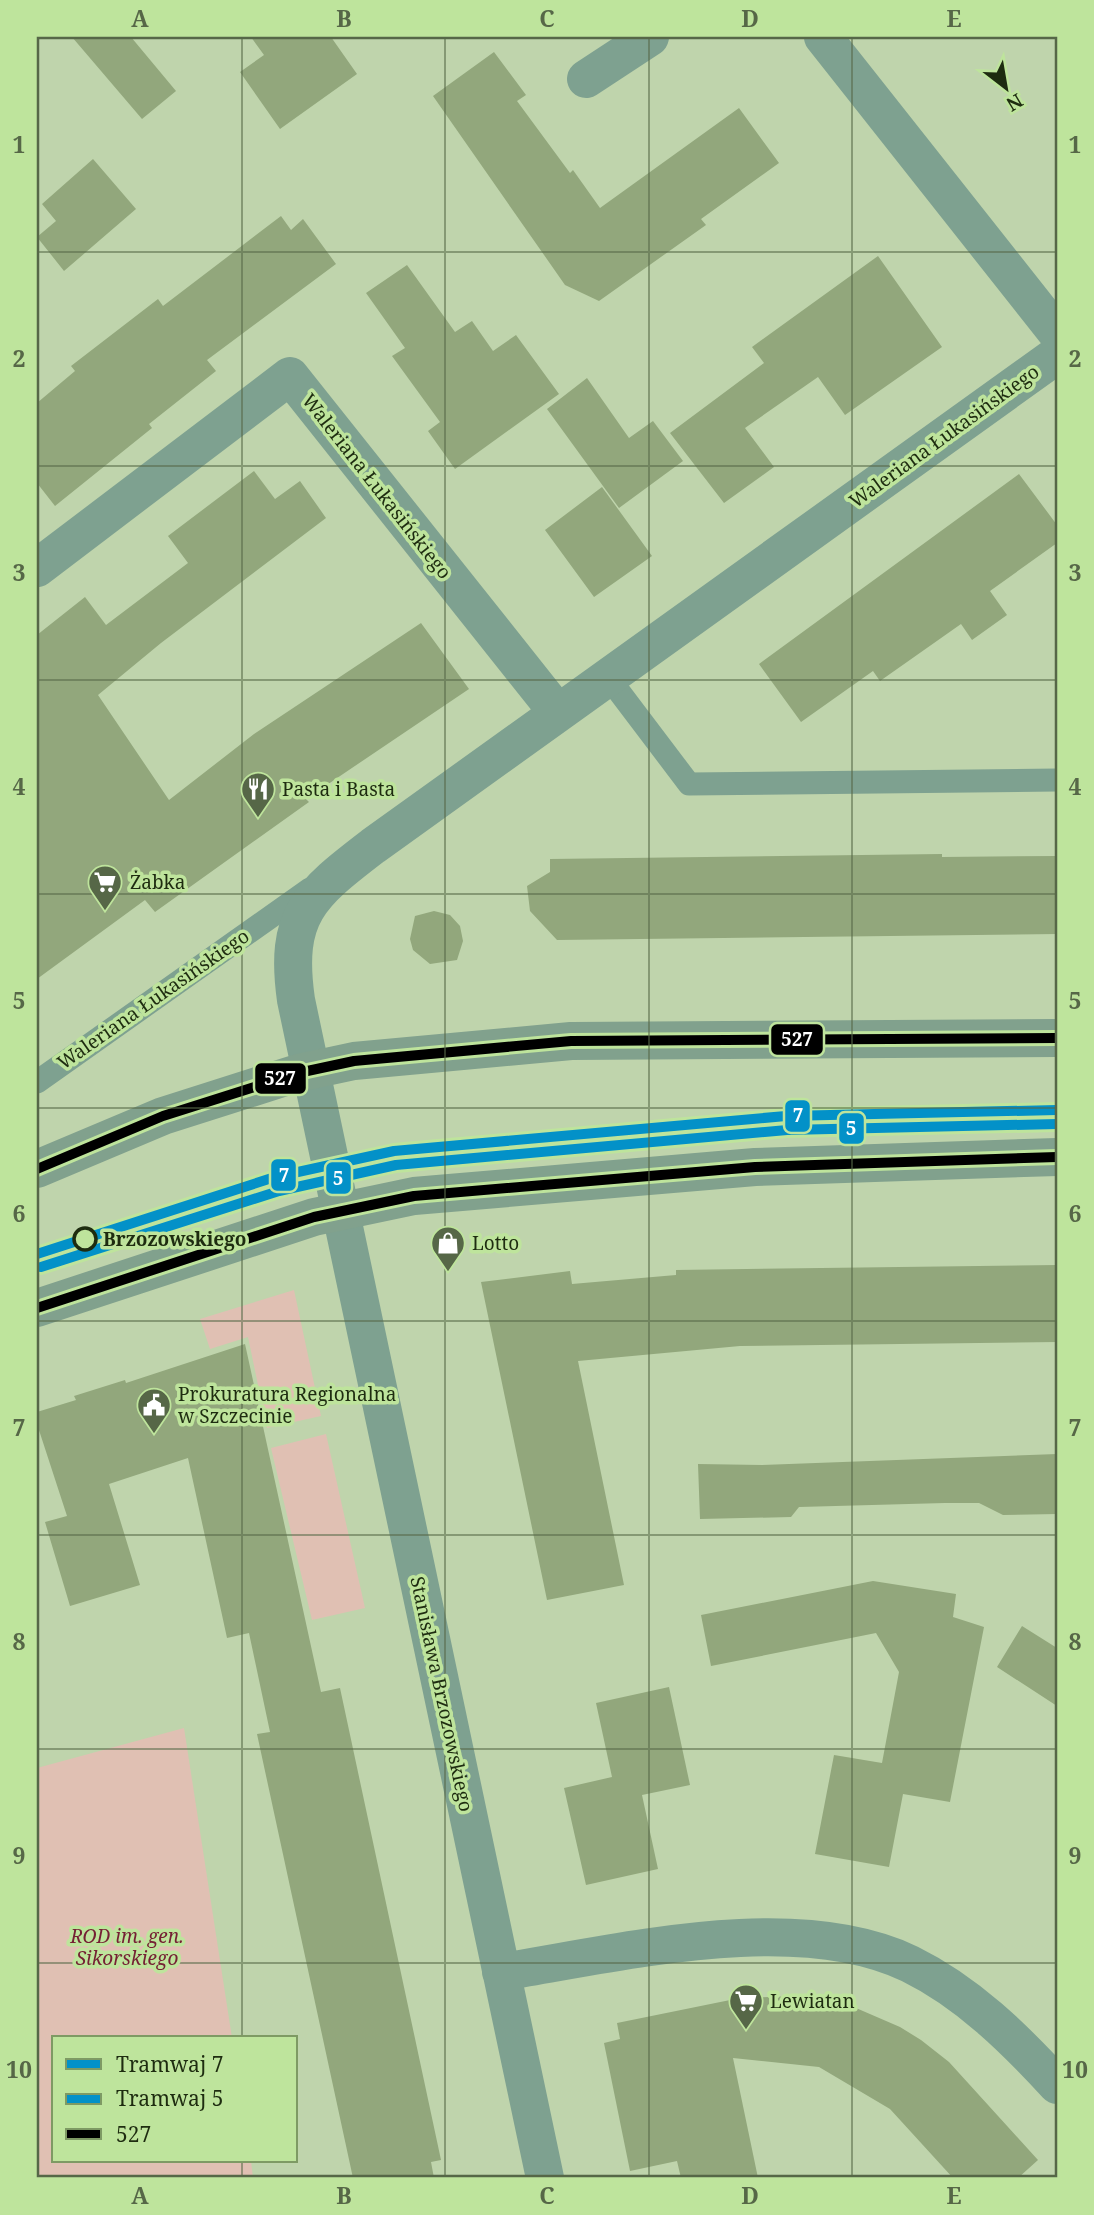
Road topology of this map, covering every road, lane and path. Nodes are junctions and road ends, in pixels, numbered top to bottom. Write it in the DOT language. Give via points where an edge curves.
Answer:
graph roads {
  1 [pos="650,37"];
  2 [pos="824,37"];
  3 [pos="586,79"];
  4 [pos="1057,333"];
  5 [pos="1057,355"];
  6 [pos="37,568"];
  7 [pos="608,677"];
  8 [pos="558,713"];
  9 [pos="1057,780"];
  10 [pos="373,846"];
  11 [pos="1057,1038"];
  12 [pos="312,1070"];
  13 [pos="37,1082"];
  14 [pos="1057,1157"];
  15 [pos="37,1169"];
  16 [pos="340,1210"];
  17 [pos="37,1308"];
  18 [pos="501,1972"];
  19 [pos="1057,2084"];
  20 [pos="545,2178"];
  1 -- 3 [label="street"];
  2 -- 4 [label="street"];
  5 -- 7 [label="street, Waleriana Łukasińskiego"];
  6 -- 8 [label="street, Waleriana Łukasińskiego" via="290,376"];
  7 -- 8 [label="street, Waleriana Łukasińskiego"];
  7 -- 9 [label="lane" via="689,784"];
  8 -- 10 [label="street, Waleriana Łukasińskiego"];
  10 -- 12 [label="street, Waleriana Łukasińskiego" via="318,891 297,926 292,974"];
  10 -- 13 [label="lane, Waleriana Łukasińskiego"];
  11 -- 12 [label="street" via="571,1041 354,1061"];
  12 -- 15 [label="street" via="163,1116"];
  12 -- 16 [label="street, Stanisława Brzozowskiego"];
  14 -- 16 [label="street" via="755,1167 438,1192"];
  16 -- 17 [label="street"];
  16 -- 18 [label="street, Stanisława Brzozowskiego"];
  18 -- 19 [label="street" via="704,1940 816,1940 862,1949 908,1963 950,1988 988,2016"];
  18 -- 20 [label="street, Stanisława Brzozowskiego"];
}
